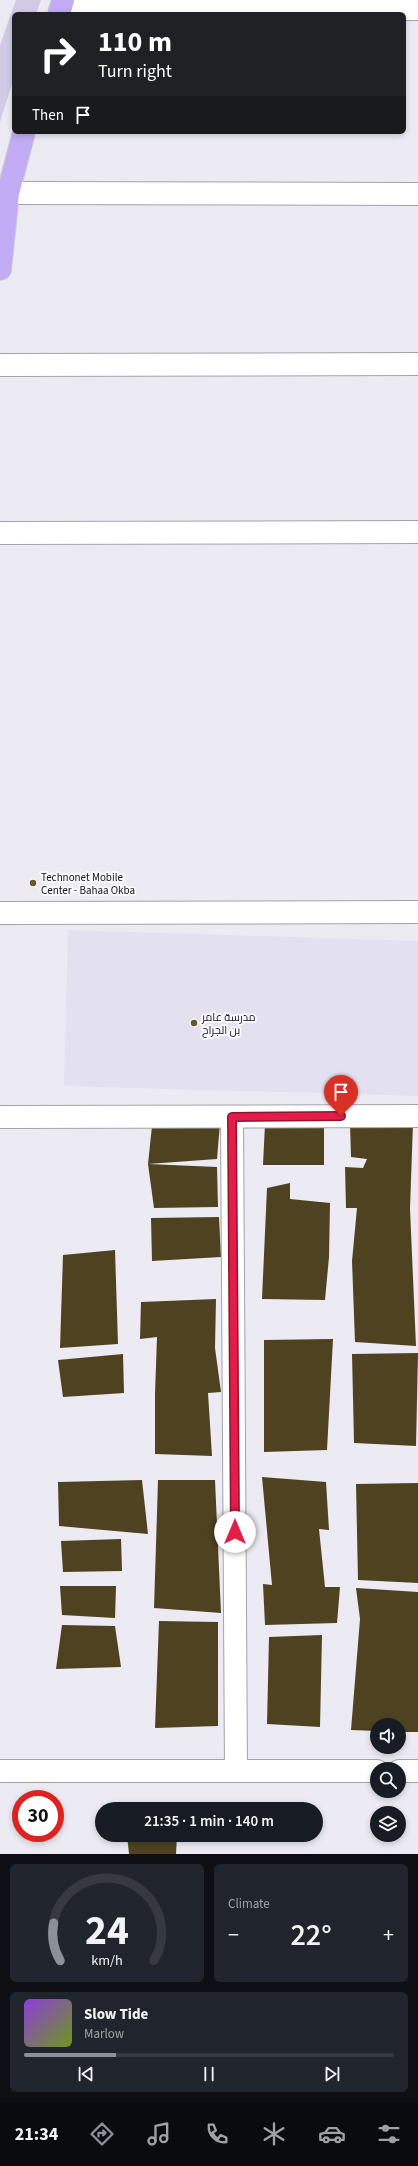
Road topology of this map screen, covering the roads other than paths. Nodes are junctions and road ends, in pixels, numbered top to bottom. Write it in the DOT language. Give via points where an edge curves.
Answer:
graph roads {
  1 [pos="61,8"];
  2 [pos="418,9"];
  3 [pos="23,134"];
  4 [pos="8,193"];
  5 [pos="418,194"];
  6 [pos="0,269"];
  7 [pos="418,364"];
  8 [pos="0,365"];
  9 [pos="418,532"];
  10 [pos="0,533"];
  11 [pos="418,912"];
  12 [pos="0,913"];
  13 [pos="418,1116"];
  14 [pos="0,1117"];
  15 [pos="232,1117"];
  16 [pos="0,1771"];
  17 [pos="236,1771"];
  18 [pos="370,1771"];
  19 [pos="406,1771"];
  20 [pos="418,1771"];
  1 -- 2 [label="street"];
  3 -- 4 [label="main road"];
  4 -- 5 [label="street"];
  4 -- 6 [label="main road"];
  7 -- 8 [label="street"];
  9 -- 10 [label="street"];
  11 -- 12 [label="street"];
  13 -- 15 [label="street"];
  14 -- 15 [label="street"];
  15 -- 17 [label="street"];
  16 -- 17 [label="street"];
  17 -- 18 [label="street"];
  19 -- 20 [label="street"];
}
